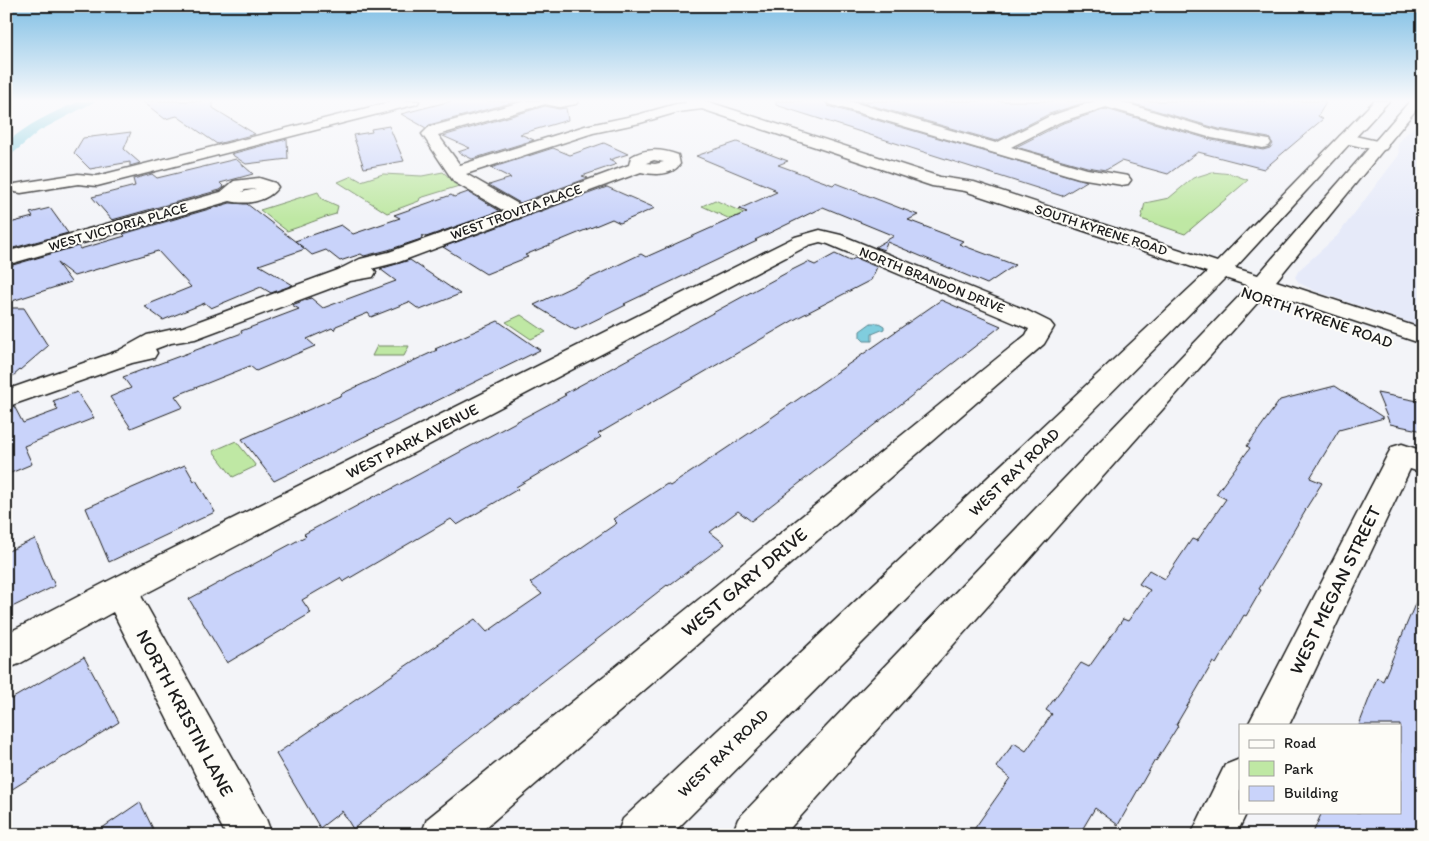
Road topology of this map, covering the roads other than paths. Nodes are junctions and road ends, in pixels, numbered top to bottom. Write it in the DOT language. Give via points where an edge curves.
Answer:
graph roads {
  1 [pos="256,140"];
  2 [pos="434,140"];
  3 [pos="558,140"];
  4 [pos="816,140"];
  5 [pos="971,140"];
  6 [pos="1013,140"];
  7 [pos="1247,140"];
  8 [pos="1345,140"];
  9 [pos="1352,140"];
  10 [pos="1385,140"];
  11 [pos="1263,143"];
  12 [pos="1380,146"];
  13 [pos="998,148"];
  14 [pos="640,167"];
  15 [pos="455,172"];
  16 [pos="1122,180"];
  17 [pos="22,188"];
  18 [pos="230,195"];
  19 [pos="518,211"];
  20 [pos="820,236"];
  21 [pos="6,259"];
  22 [pos="1216,275"];
  23 [pos="1258,289"];
  24 [pos="1042,327"];
  25 [pos="1423,337"];
  26 [pos="1423,353"];
  27 [pos="6,399"];
  28 [pos="1412,459"];
  29 [pos="120,591"];
  30 [pos="6,654"];
  31 [pos="1269,724"];
  32 [pos="1239,782"];
  33 [pos="250,835"];
  34 [pos="443,835"];
  35 [pos="638,835"];
  36 [pos="754,835"];
  37 [pos="1213,835"];
  1 -- 17 [label="street" via="97,181 72,180"];
  2 -- 15 [label="street"];
  3 -- 15 [label="street"];
  4 -- 22 [label="street, SOUTH KYRENE ROAD" via="938,182 968,186"];
  5 -- 13 [label="street"];
  6 -- 13 [label="street"];
  7 -- 11 [label="street"];
  8 -- 22 [label="street, WEST RAY ROAD"];
  9 -- 12 [label="street"];
  10 -- 12 [label="street"];
  12 -- 23 [label="street"];
  13 -- 16 [label="street" via="1085,174"];
  14 -- 19 [label="street, WEST TROVITA PLACE"];
  15 -- 19 [label="street" via="468,184"];
  18 -- 21 [label="street, WEST VICTORIA PLACE"];
  19 -- 27 [label="street, WEST TROVITA PLACE" via="392,258 386,264 362,273 346,275 187,334 177,342 145,354 126,356"];
  20 -- 24 [label="street, NORTH BRANDON DRIVE" via="834,239"];
  20 -- 29 [label="street, WEST PARK AVENUE" via="802,241"];
  22 -- 23 [label="street, NORTH KYRENE ROAD"];
  22 -- 35 [label="street, WEST RAY ROAD"];
  23 -- 25 [label="street, NORTH KYRENE ROAD"];
  23 -- 26 [label="street, NORTH KYRENE ROAD"];
  23 -- 36 [label="street"];
  24 -- 34 [label="street, WEST GARY DRIVE" via="1027,345"];
  28 -- 31 [label="street, WEST MEGAN STREET"];
  29 -- 30 [label="street, WEST PARK AVENUE"];
  29 -- 33 [label="street, NORTH KRISTIN LANE"];
  32 -- 37 [label="street"];
}
